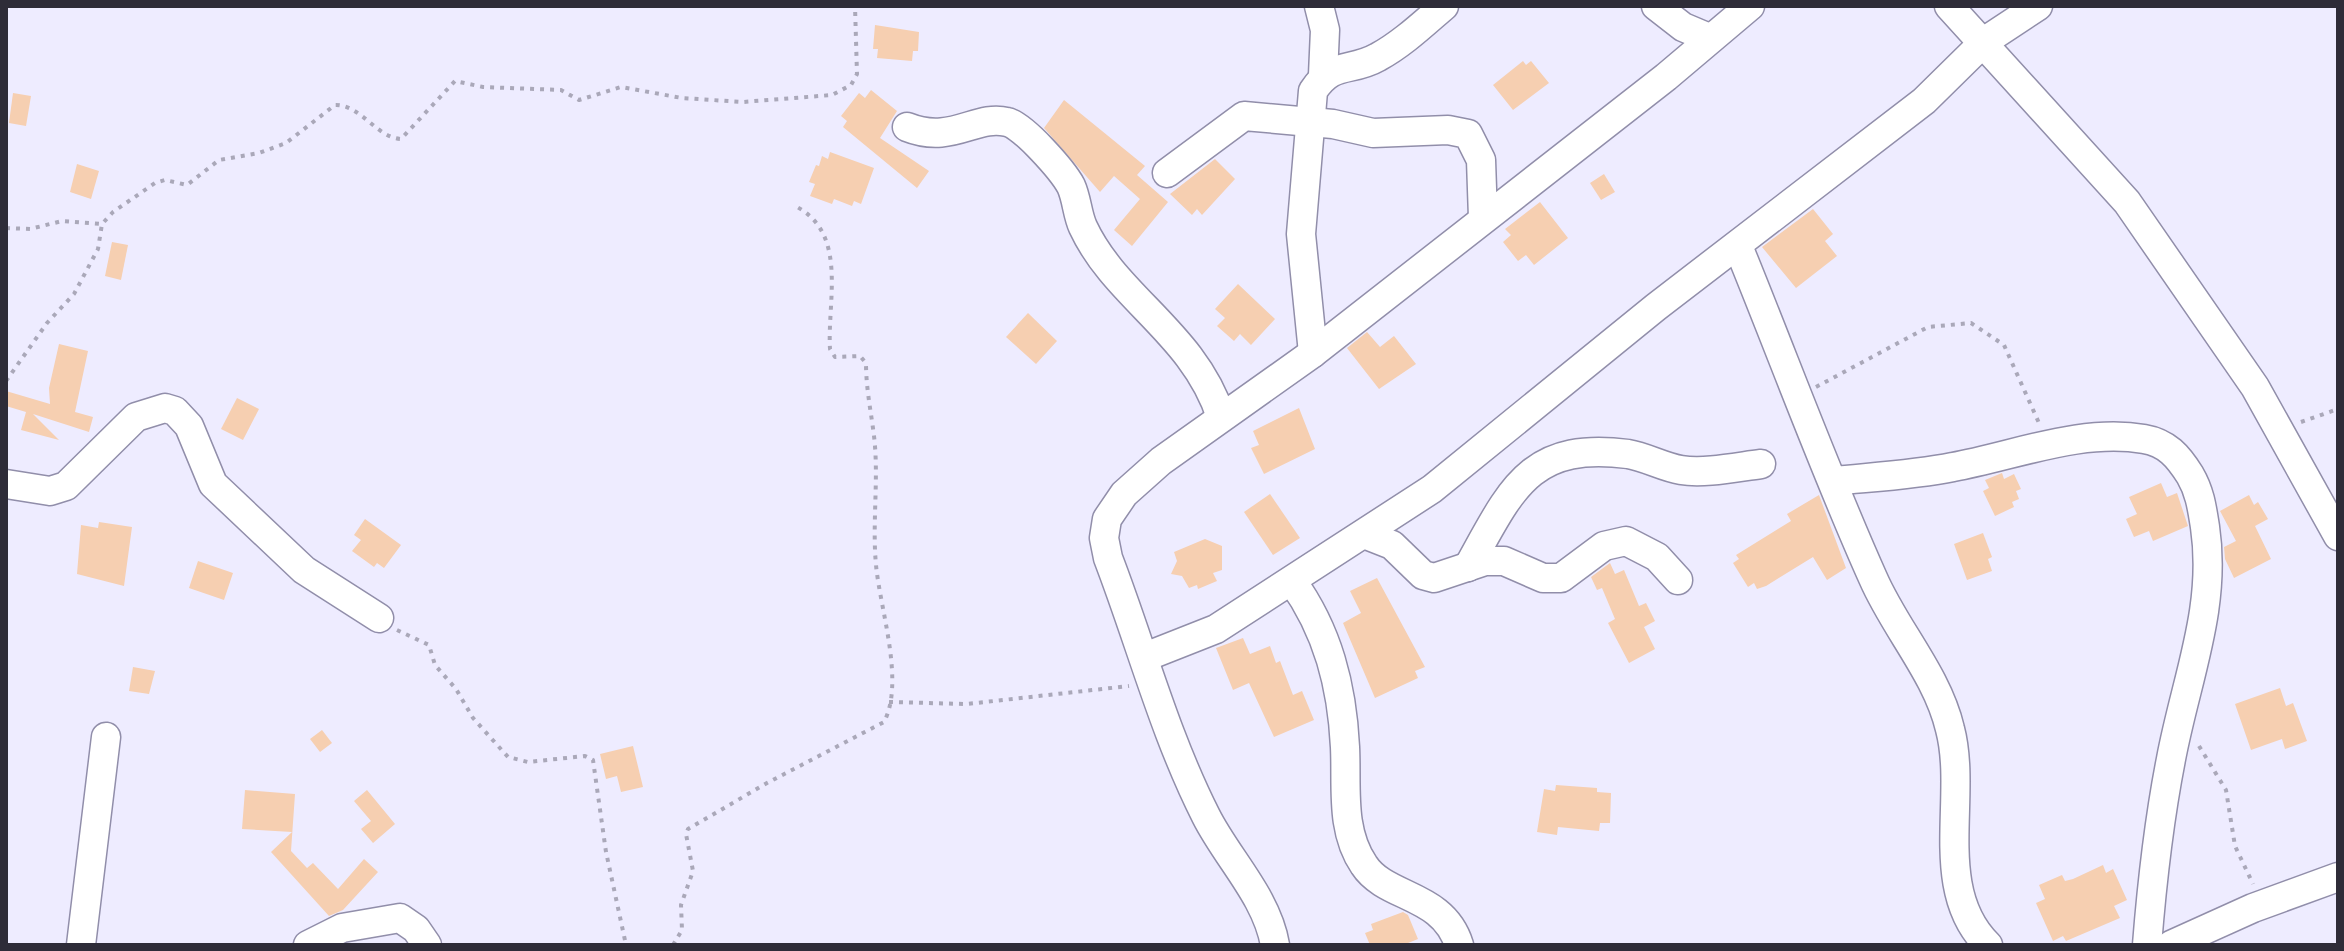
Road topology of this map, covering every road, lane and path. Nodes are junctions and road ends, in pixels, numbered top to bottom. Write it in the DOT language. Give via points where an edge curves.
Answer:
graph roads {
  1 [pos="855,6"];
  2 [pos="1319,6"];
  3 [pos="1444,6"];
  4 [pos="1656,6"];
  5 [pos="1750,6"];
  6 [pos="1949,6"];
  7 [pos="2038,6"];
  8 [pos="1709,38"];
  9 [pos="1985,41"];
  10 [pos="1323,75"];
  11 [pos="1309,121"];
  12 [pos="907,127"];
  13 [pos="1167,173"];
  14 [pos="793,205"];
  15 [pos="1483,218"];
  16 [pos="102,224"];
  17 [pos="6,228"];
  18 [pos="1738,246"];
  19 [pos="1313,353"];
  20 [pos="6,381"];
  21 [pos="1800,396"];
  22 [pos="2338,409"];
  23 [pos="1221,417"];
  24 [pos="2280,428"];
  25 [pos="2050,445"];
  26 [pos="1761,464"];
  27 [pos="1833,481"];
  28 [pos="6,484"];
  29 [pos="1364,534"];
  30 [pos="2338,536"];
  31 [pos="1468,567"];
  32 [pos="1678,580"];
  33 [pos="1292,581"];
  34 [pos="379,618"];
  35 [pos="1148,670"];
  36 [pos="889,702"];
  37 [pos="2182,707"];
  38 [pos="106,737"];
  39 [pos="2338,877"];
  40 [pos="2274,901"];
  41 [pos="81,945"];
  42 [pos="308,945"];
  43 [pos="427,945"];
  44 [pos="626,945"];
  45 [pos="673,945"];
  46 [pos="1275,945"];
  47 [pos="1459,945"];
  48 [pos="1988,945"];
  49 [pos="2147,945"];
  50 [pos="2171,945"];
  1 -- 16 [label="path" via="857,74 851,85 832,95 743,102 621,87 579,100 561,90 455,81 401,139 335,105 286,143 219,160 187,185 155,183"];
  2 -- 10 [label="street" via="1325,30"];
  3 -- 10 [label="street" via="1377,58"];
  4 -- 8 [label="street" via="1683,27"];
  5 -- 8 [label="street"];
  6 -- 9 [label="street"];
  7 -- 9 [label="street"];
  8 -- 15 [label="street"];
  9 -- 18 [label="street" via="1924,101"];
  9 -- 24 [label="street" via="2127,202"];
  10 -- 11 [label="street" via="1313,91"];
  11 -- 13 [label="street" via="1244,116"];
  11 -- 15 [label="street" via="1373,133 1468,134 1481,160"];
  11 -- 19 [label="street" via="1301,234"];
  12 -- 23 [label="street" via="925,134 1008,122 1020,129 1071,187 1083,227 1112,269 1211,385"];
  14 -- 36 [label="path" via="818,222 825,236 831,266 830,349 835,357 860,356 866,363 874,438 876,564 893,669"];
  15 -- 19 [label="street"];
  16 -- 17 [label="path" via="62,221"];
  16 -- 20 [label="path" via="98,249 74,294"];
  18 -- 21 [label="street"];
  18 -- 29 [label="street" via="1432,489"];
  19 -- 23 [label="street"];
  21 -- 25 [label="path" via="1928,327 1971,323 2004,345"];
  21 -- 27 [label="street"];
  22 -- 24 [label="path"];
  23 -- 35 [label="street" via="1124,494 1107,519 1108,558"];
  24 -- 30 [label="street"];
  25 -- 27 [label="street" via="1952,467"];
  25 -- 37 [label="street" via="2145,439 2175,454 2195,484 2210,578"];
  26 -- 31 [label="street" via="1683,471 1631,455 1563,454 1542,463 1505,503"];
  27 -- 48 [label="street" via="1874,581 1950,726 1961,894"];
  28 -- 34 [label="street" via="50,491 66,486 136,417 165,408 175,411 189,426 213,484 304,570"];
  29 -- 31 [label="street" via="1392,545 1423,575 1434,578"];
  29 -- 33 [label="street"];
  31 -- 32 [label="street" via="1504,561 1543,578 1561,578 1604,546 1626,541 1657,557"];
  33 -- 35 [label="street"];
  33 -- 47 [label="street" via="1311,607 1335,667 1345,744 1344,802 1364,867 1441,916"];
  34 -- 44 [label="path" via="429,645 435,665 508,757 528,762 585,756 593,760"];
  35 -- 36 [label="path" via="967,704"];
  35 -- 46 [label="street" via="1207,817 1262,908"];
  36 -- 45 [label="path" via="884,722 688,829 693,871 681,905 682,930"];
  37 -- 40 [label="path" via="2189,729 2226,790 2241,865"];
  37 -- 49 [label="street" via="2155,856"];
  38 -- 41 [label="street"];
  39 -- 40 [label="street"];
  40 -- 50 [label="street"];
  42 -- 43 [label="street" via="342,928 400,918"];
}
